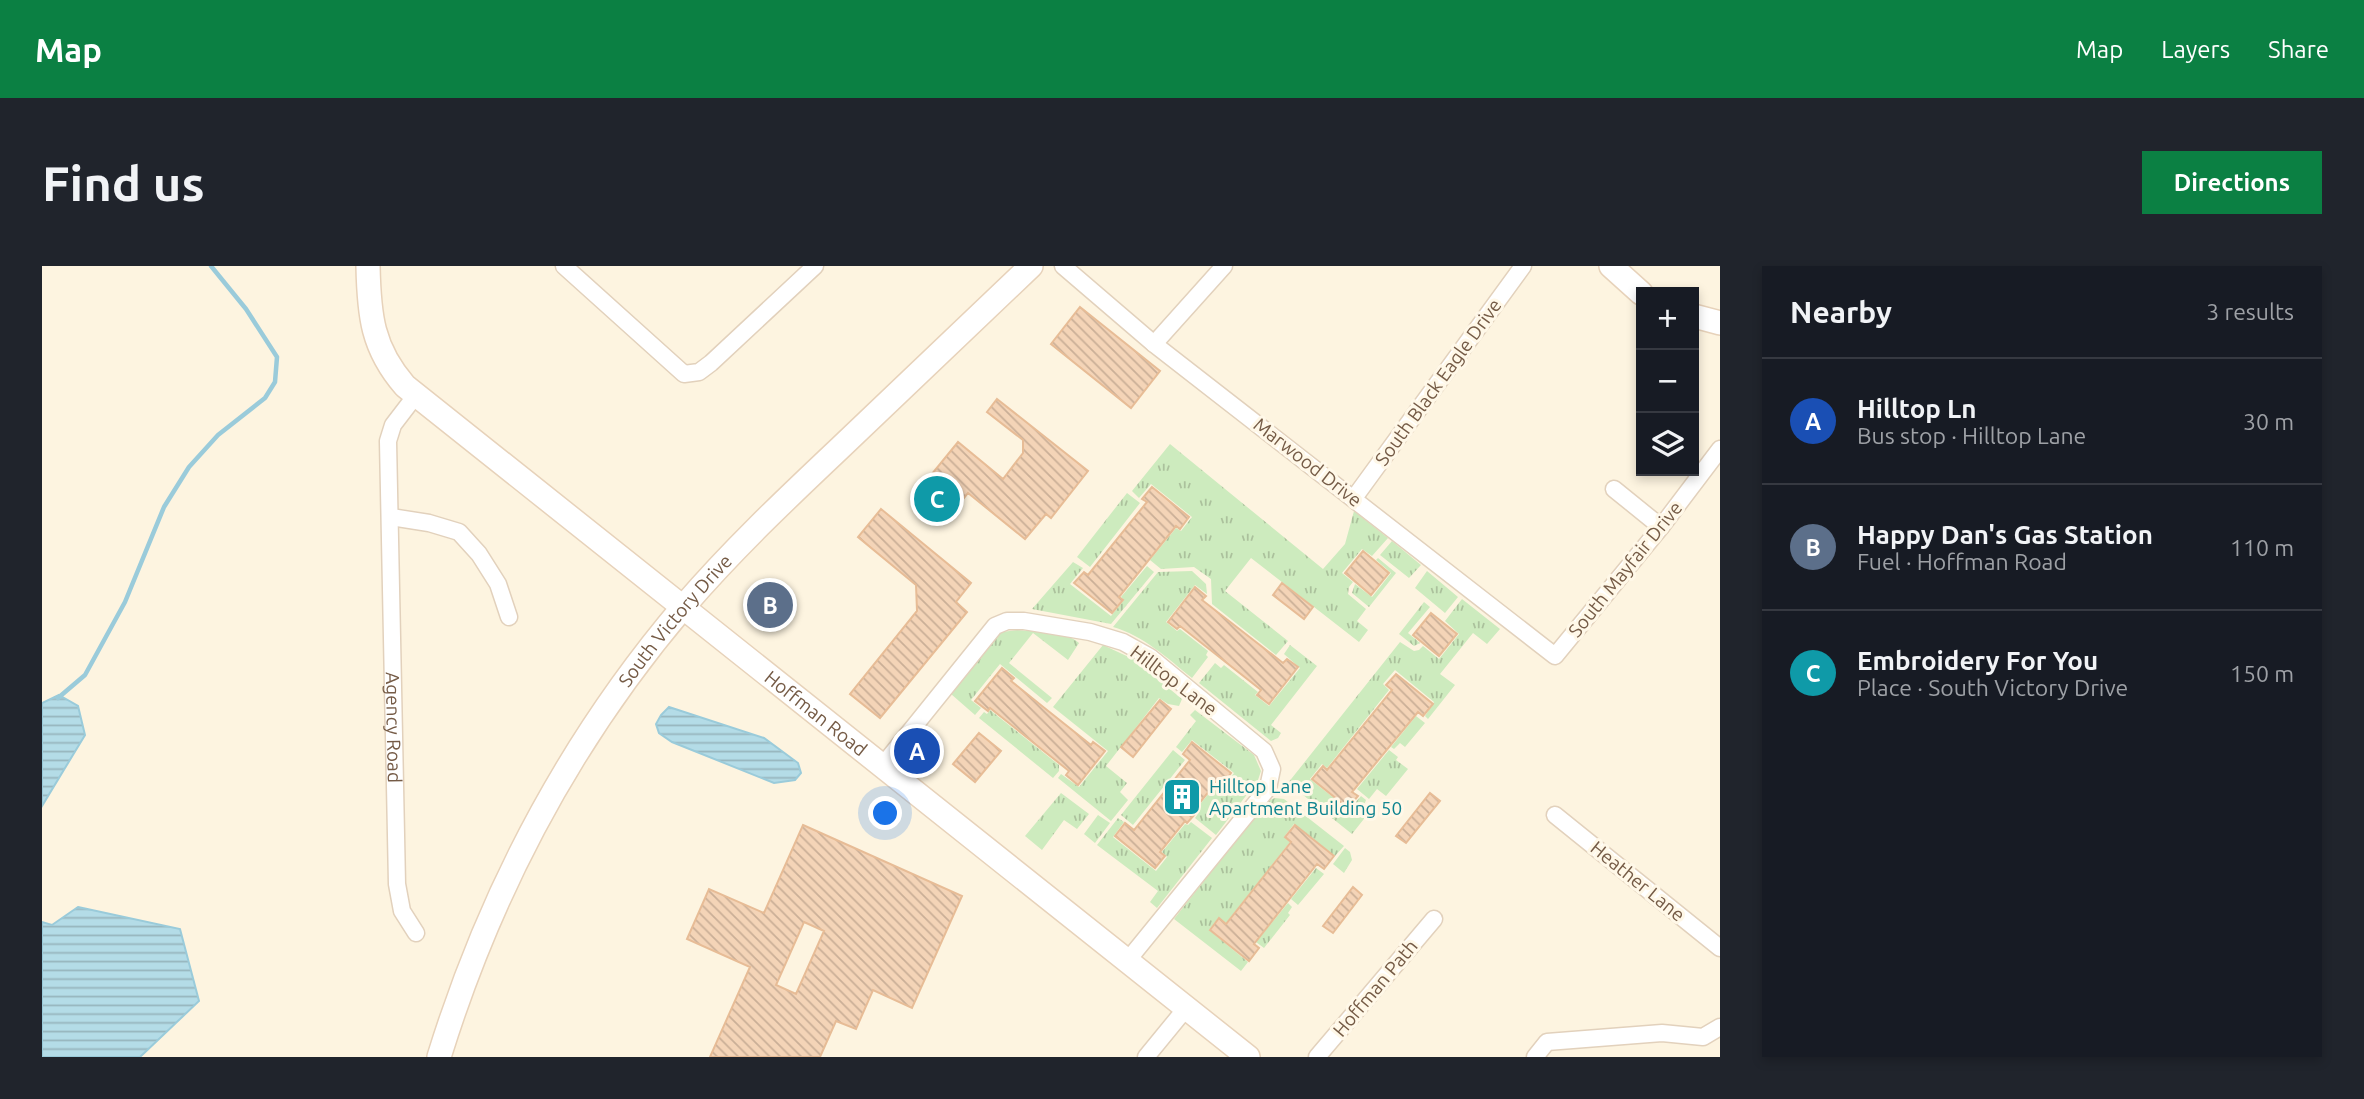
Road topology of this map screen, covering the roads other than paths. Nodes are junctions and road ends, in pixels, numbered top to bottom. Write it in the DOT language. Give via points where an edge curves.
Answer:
graph roads {
  1 [pos="368,266"];
  2 [pos="564,266"];
  3 [pos="815,266"];
  4 [pos="1031,266"];
  5 [pos="1063,266"];
  6 [pos="1224,266"];
  7 [pos="1523,266"];
  8 [pos="1611,266"];
  9 [pos="1636,288"];
  10 [pos="1699,317"];
  11 [pos="1720,323"];
  12 [pos="1154,344"];
  13 [pos="416,395"];
  14 [pos="1720,449"];
  15 [pos="1614,489"];
  16 [pos="1354,498"];
  17 [pos="391,517"];
  18 [pos="1661,527"];
  19 [pos="683,608"];
  20 [pos="509,617"];
  21 [pos="1555,656"];
  22 [pos="883,765"];
  23 [pos="1555,815"];
  24 [pos="1434,919"];
  25 [pos="416,933"];
  26 [pos="1720,948"];
  27 [pos="1128,960"];
  28 [pos="1187,1007"];
  29 [pos="1720,1027"];
  30 [pos="439,1057"];
  31 [pos="1146,1057"];
  32 [pos="1248,1057"];
  33 [pos="1317,1057"];
  34 [pos="1535,1057"];
  1 -- 13 [label="main road" via="375,336 394,374"];
  2 -- 3 [label="street" via="684,374 699,372 710,363"];
  4 -- 19 [label="main road, South Victory Drive" via="746,539"];
  5 -- 12 [label="street, Marwood Drive"];
  6 -- 12 [label="street"];
  7 -- 16 [label="street, South Black Eagle Drive"];
  8 -- 9 [label="main road"];
  10 -- 11 [label="main road"];
  12 -- 16 [label="street, Marwood Drive"];
  13 -- 17 [label="street, Agency Road" via="393,425 388,441"];
  13 -- 19 [label="main road, Hoffman Road"];
  14 -- 18 [label="street, South Mayfair Drive"];
  15 -- 18 [label="street"];
  16 -- 21 [label="street, Marwood Drive"];
  17 -- 20 [label="street" via="459,532 498,584"];
  17 -- 25 [label="street, Agency Road" via="397,884 402,911"];
  18 -- 21 [label="street, South Mayfair Drive"];
  19 -- 22 [label="main road, Hoffman Road"];
  19 -- 30 [label="main road, South Victory Drive" via="607,706 543,807 482,933"];
  22 -- 27 [label="main road, Hoffman Road"];
  22 -- 27 [label="street, Hilltop Lane" via="995,626 1007,621 1090,632 1150,657 1264,751 1272,769 1268,788"];
  23 -- 26 [label="street, Heather Lane"];
  24 -- 33 [label="street, Hoffman Path"];
  27 -- 28 [label="main road, Hoffman Road"];
  28 -- 31 [label="street"];
  28 -- 32 [label="main road, Hoffman Road"];
  29 -- 34 [label="street" via="1703,1037 1662,1033 1547,1042"];
}
